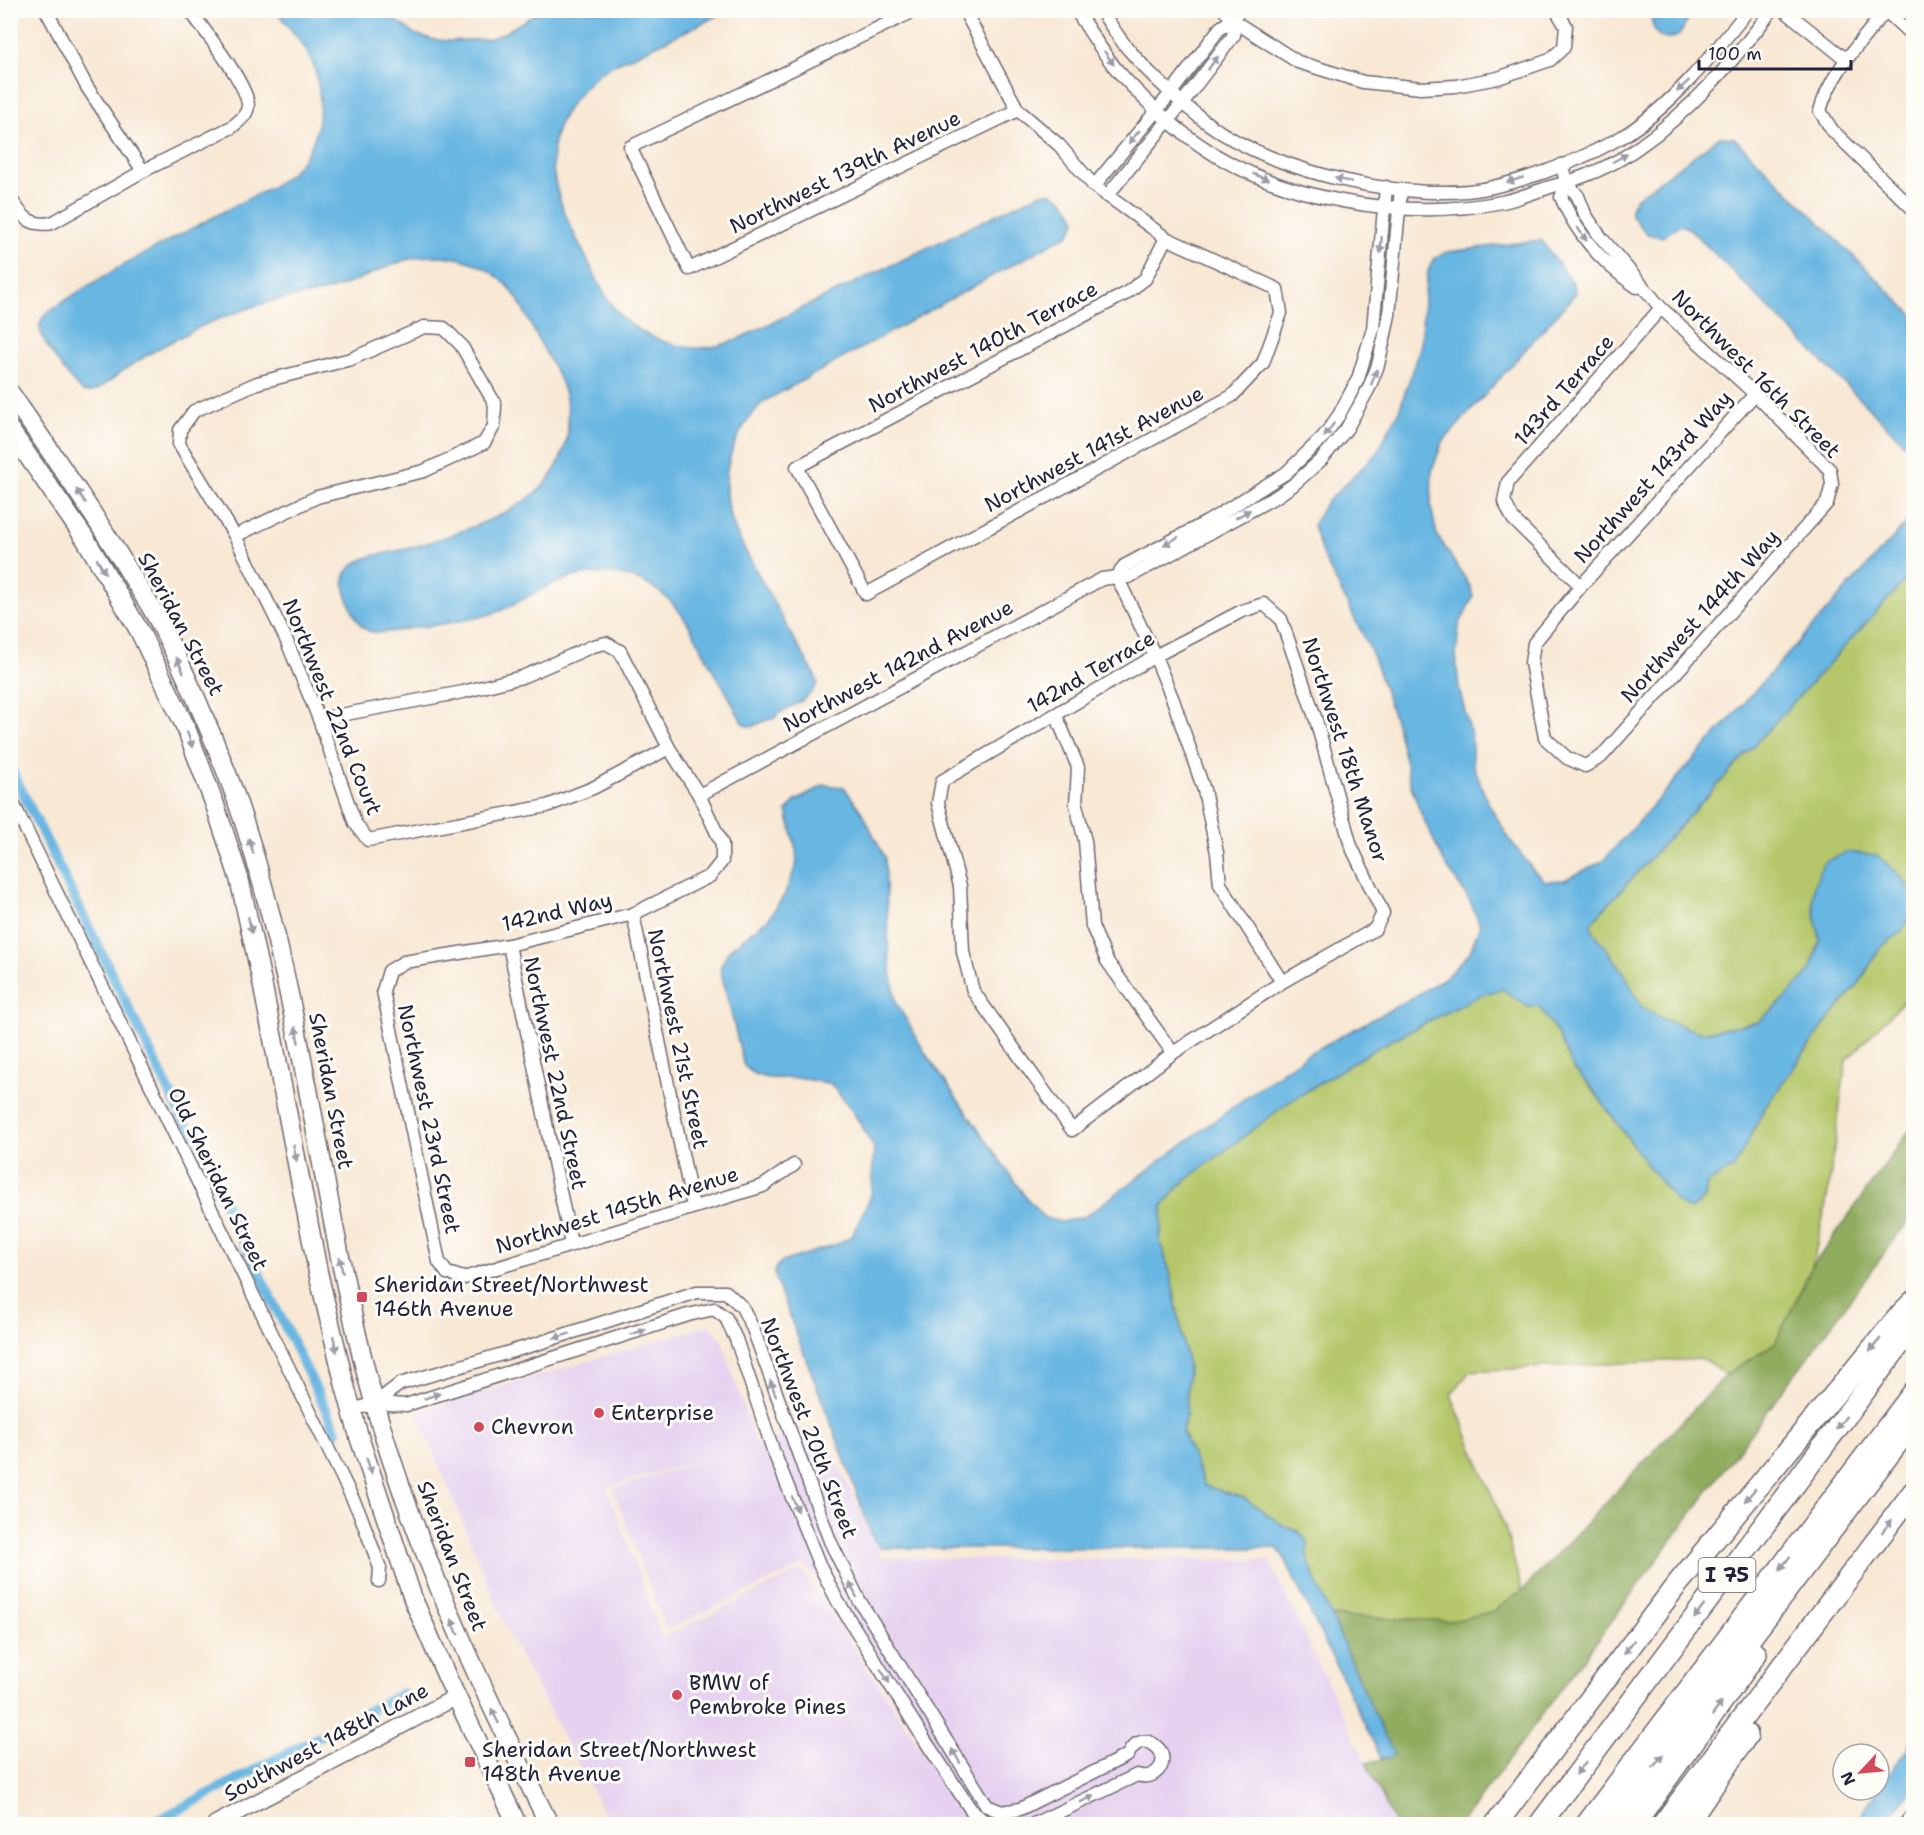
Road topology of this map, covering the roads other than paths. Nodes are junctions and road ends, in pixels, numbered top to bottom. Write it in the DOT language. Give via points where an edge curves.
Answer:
graph roads {
  1 [pos="46,10"];
  2 [pos="190,10"];
  3 [pos="916,10"];
  4 [pos="964,10"];
  5 [pos="1076,10"];
  6 [pos="1101,10"];
  7 [pos="1556,10"];
  8 [pos="1748,10"];
  9 [pos="1772,10"];
  10 [pos="1784,10"];
  11 [pos="1886,11"];
  12 [pos="1232,14"];
  13 [pos="1914,37"];
  14 [pos="1847,60"];
  15 [pos="1171,93"];
  16 [pos="1183,102"];
  17 [pos="1018,110"];
  18 [pos="1156,110"];
  19 [pos="1169,120"];
  20 [pos="1561,165"];
  21 [pos="143,171"];
  22 [pos="1567,183"];
  23 [pos="1094,186"];
  24 [pos="1386,187"];
  25 [pos="1401,189"];
  26 [pos="1107,196"];
  27 [pos="10,198"];
  28 [pos="1384,206"];
  29 [pos="1400,208"];
  30 [pos="1914,210"];
  31 [pos="1166,238"];
  32 [pos="1661,308"];
  33 [pos="10,393"];
  34 [pos="1755,394"];
  35 [pos="10,430"];
  36 [pos="1833,484"];
  37 [pos="235,536"];
  38 [pos="1117,576"];
  39 [pos="1581,586"];
  40 [pos="866,594"];
  41 [pos="1264,604"];
  42 [pos="1155,656"];
  43 [pos="1056,715"];
  44 [pos="319,719"];
  45 [pos="669,748"];
  46 [pos="1585,766"];
  47 [pos="699,795"];
  48 [pos="10,797"];
  49 [pos="633,914"];
  50 [pos="509,945"];
  51 [pos="389,971"];
  52 [pos="1282,982"];
  53 [pos="1173,1053"];
  54 [pos="794,1165"];
  55 [pos="693,1206"];
  56 [pos="571,1244"];
  57 [pos="447,1273"];
  58 [pos="1914,1301"];
  59 [pos="1914,1325"];
  60 [pos="1914,1392"];
  61 [pos="375,1403"];
  62 [pos="352,1410"];
  63 [pos="1914,1421"];
  64 [pos="1914,1435"];
  65 [pos="1914,1491"];
  66 [pos="1866,1555"];
  67 [pos="379,1581"];
  68 [pos="430,1638"];
  69 [pos="471,1672"];
  70 [pos="456,1697"];
  71 [pos="1914,1813"];
  72 [pos="984,1822"];
  73 [pos="215,1824"];
  74 [pos="517,1824"];
  75 [pos="549,1824"];
  76 [pos="1034,1824"];
  77 [pos="1496,1824"];
  78 [pos="1540,1824"];
  79 [pos="1587,1824"];
  80 [pos="1610,1824"];
  81 [pos="1634,1824"];
  82 [pos="1663,1824"];
  83 [pos="1687,1824"];
  84 [pos="1905,1824"];
  1 -- 21 [label="street" via="87,87"];
  2 -- 21 [label="street" via="243,87 248,107 232,127"];
  3 -- 17 [label="street, Northwest 139th Avenue" via="630,147 689,269"];
  4 -- 17 [label="street"];
  5 -- 18 [label="street, one-way" via="1116,68"];
  6 -- 15 [label="street" via="1130,51"];
  7 -- 12 [label="street" via="1566,26 1564,47 1550,60 1498,78 1421,88 1363,82 1298,62"];
  8 -- 20 [label="street, one-way" via="1696,74 1660,107 1622,137"];
  22 -- 9 [label="street, one-way" via="1635,150 1674,120 1710,86"];
  10 -- 14 [label="street"];
  11 -- 13 [label="street"];
  11 -- 14 [label="street"];
  12 -- 15 [label="street"];
  16 -- 12 [label="street, one-way" via="1234,35"];
  14 -- 30 [label="street" via="1824,95 1820,111 1832,130"];
  15 -- 16 [label="street"];
  15 -- 18 [label="street"];
  16 -- 19 [label="street"];
  24 -- 16 [label="street, one-way" via="1308,171 1270,158 1210,126"];
  17 -- 23 [label="street" via="1059,146"];
  18 -- 19 [label="street"];
  18 -- 23 [label="street, one-way"];
  19 -- 26 [label="street"];
  19 -- 28 [label="street, one-way" via="1198,144 1259,176 1298,190"];
  20 -- 22 [label="street, Northwest 16th Street"];
  20 -- 25 [label="street, one-way" via="1492,187 1449,192"];
  21 -- 27 [label="street" via="52,223 41,225 27,220"];
  22 -- 29 [label="street" via="1503,202"];
  22 -- 32 [label="street, Northwest 16th Street" via="1561,197 1580,232 1615,271 1648,293"];
  23 -- 26 [label="street"];
  24 -- 25 [label="street"];
  24 -- 28 [label="street, Northwest 142nd Avenue"];
  25 -- 29 [label="street, Northwest 142nd Avenue"];
  26 -- 31 [label="street"];
  28 -- 29 [label="street"];
  28 -- 38 [label="street, Northwest 142nd Avenue, one-way" via="1373,328 1367,353 1350,396 1324,436 1298,463 1269,484 1124,566"];
  38 -- 29 [label="street, Northwest 142nd Avenue, one-way" via="1129,577 1277,496 1334,446 1359,409 1378,365 1389,315"];
  31 -- 40 [label="street, Northwest 140th Terrace" via="1145,279 1125,294 797,467"];
  31 -- 40 [label="street, Northwest 141st Avenue" via="1277,289 1281,313 1263,363 1232,396"];
  32 -- 34 [label="street, Northwest 16th Street"];
  32 -- 39 [label="street, 143rd Terrace" via="1508,482 1504,501 1513,519"];
  61 -- 33 [label="main road, Sheridan Street, one-way" via="344,1280 284,968 260,873 235,797 206,720 161,625 105,532"];
  34 -- 36 [label="street, Northwest 16th Street" via="1830,470"];
  34 -- 39 [label="street, Northwest 143rd Way"];
  35 -- 62 [label="main road, Sheridan Street, one-way" via="86,540 140,632 186,728 215,805 239,878 318,1272"];
  36 -- 46 [label="street, Northwest 144th Way" via="1827,503 1601,757"];
  37 -- 37 [label="street, Northwest 22nd Court" via="317,496 424,471 484,443 494,426 495,404 461,345 444,328 423,327 351,359 256,383 194,411 180,430 179,444"];
  37 -- 44 [label="street, Northwest 22nd Court"];
  38 -- 42 [label="street"];
  38 -- 47 [label="street, Northwest 142nd Avenue" via="1102,579"];
  39 -- 46 [label="street, Northwest 143rd Way" via="1534,643 1531,663 1545,738 1567,758"];
  41 -- 42 [label="street, 142nd Terrace" via="1242,611"];
  41 -- 52 [label="street, Northwest 18th Manor" via="1281,619 1316,720 1351,846 1383,913 1375,929"];
  42 -- 43 [label="street, 142nd Terrace"];
  42 -- 52 [label="street" via="1204,790 1220,884"];
  43 -- 53 [label="street" via="1078,766 1076,805 1085,841 1092,926 1107,961"];
  43 -- 53 [label="street, 142nd Terrace" via="942,780 938,803 960,886 963,952 974,991 1072,1130"];
  44 -- 45 [label="street" via="522,677 606,643 620,651"];
  44 -- 45 [label="street, Northwest 22nd Court" via="355,823 368,840 547,806 593,788"];
  45 -- 47 [label="street"];
  47 -- 49 [label="street, 142nd Way" via="722,844 722,861 710,876"];
  48 -- 67 [label="street, Old Sheridan Street" via="360,1514 380,1568"];
  49 -- 50 [label="street, 142nd Way"];
  49 -- 55 [label="street, Northwest 21st Street"];
  50 -- 51 [label="street, 142nd Way" via="404,962"];
  50 -- 56 [label="street, Northwest 22nd Street"];
  51 -- 57 [label="street, Northwest 23rd Street" via="383,991 439,1262"];
  52 -- 53 [label="street"];
  54 -- 55 [label="street, Northwest 145th Avenue" via="763,1186"];
  55 -- 56 [label="street, Northwest 145th Avenue"];
  56 -- 57 [label="street, Northwest 145th Avenue" via="464,1278"];
  58 -- 77 [label="highway, one-way" via="1675,1587"];
  59 -- 78 [label="highway, I 75, one-way"];
  60 -- 79 [label="highway, one-way"];
  61 -- 62 [label="street"];
  69 -- 61 [label="main road, Sheridan Street, one-way" via="418,1535"];
  61 -- 72 [label="street, Northwest 20th Street, one-way" via="406,1405 714,1309 726,1318 736,1339 773,1450 837,1600 971,1810"];
  76 -- 61 [label="street, Northwest 20th Street, one-way" via="1137,1775 1154,1774 1161,1765 1162,1754 1150,1742 1139,1743 1128,1755 1020,1809 1002,1812 987,1806 841,1566 753,1329 742,1307 726,1292 696,1292 400,1384"];
  62 -- 68 [label="main road, Sheridan Street, one-way" via="409,1588"];
  80 -- 63 [label="highway, one-way"];
  81 -- 64 [label="highway, one-way"];
  66 -- 65 [label="highway, one-way"];
  66 -- 82 [label="highway"];
  66 -- 83 [label="highway"];
  68 -- 69 [label="main road" via="455,1666"];
  68 -- 70 [label="main road, Sheridan Street"];
  69 -- 70 [label="main road"];
  75 -- 69 [label="main road, Sheridan Street, one-way"];
  70 -- 73 [label="street, Southwest 148th Lane"];
  70 -- 74 [label="main road, Sheridan Street"];
  71 -- 84 [label="street"];
}
